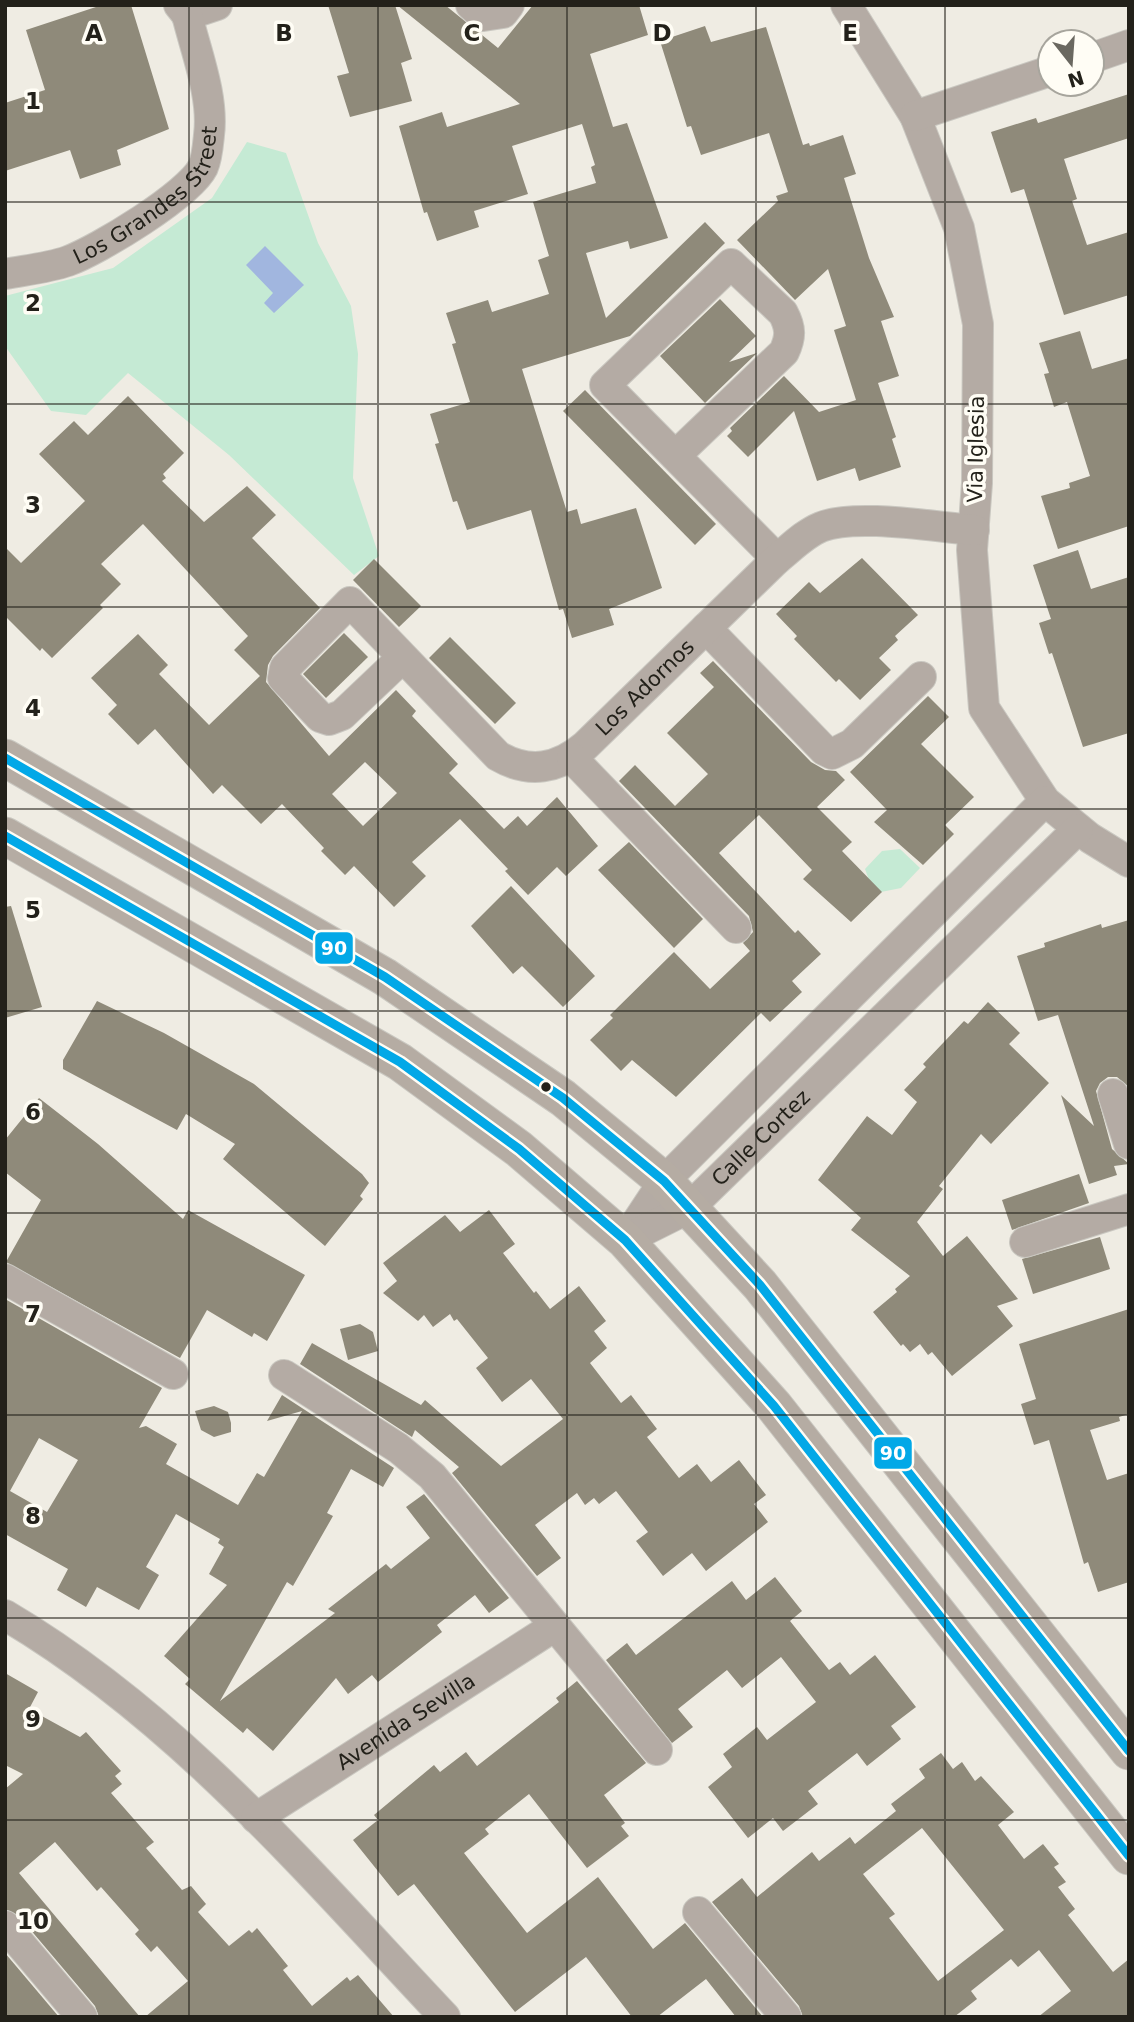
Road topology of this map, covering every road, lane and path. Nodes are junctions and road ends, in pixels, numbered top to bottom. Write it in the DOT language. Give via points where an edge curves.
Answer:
graph roads {
  1 [pos="217,5"];
  2 [pos="846,5"];
  3 [pos="183,10"];
  4 [pos="1129,46"];
  5 [pos="1106,53"];
  6 [pos="1036,76"];
  7 [pos="915,116"];
  8 [pos="5,274"];
  9 [pos="675,456"];
  10 [pos="974,530"];
  11 [pos="777,559"];
  12 [pos="706,628"];
  13 [pos="401,659"];
  14 [pos="921,677"];
  15 [pos="5,758"];
  16 [pos="572,758"];
  17 [pos="1045,801"];
  18 [pos="1078,828"];
  19 [pos="5,836"];
  20 [pos="1129,862"];
  21 [pos="736,928"];
  22 [pos="1113,1094"];
  23 [pos="1129,1144"];
  24 [pos="664,1181"];
  25 [pos="689,1208"];
  26 [pos="1129,1209"];
  27 [pos="625,1240"];
  28 [pos="1025,1242"];
  29 [pos="5,1279"];
  30 [pos="173,1374"];
  31 [pos="284,1375"];
  32 [pos="5,1615"];
  33 [pos="555,1626"];
  34 [pos="657,1750"];
  35 [pos="1129,1751"];
  36 [pos="257,1818"];
  37 [pos="1129,1856"];
  38 [pos="698,1912"];
  39 [pos="5,1926"];
  40 [pos="82,2017"];
  41 [pos="445,2017"];
  42 [pos="786,2017"];
  1 -- 3 [label="street, Los Grandes Street"];
  2 -- 7 [label="street, Via Iglesia"];
  3 -- 8 [label="street, Los Grandes Street" via="208,101 210,134 203,166 192,182 163,205 88,253"];
  4 -- 5 [label="street"];
  6 -- 7 [label="street"];
  7 -- 10 [label="street, Via Iglesia" via="959,228 978,324"];
  9 -- 9 [label="street" via="605,385 732,264 783,313 789,323 789,340 784,352"];
  9 -- 11 [label="street"];
  10 -- 11 [label="street, Los Adornos" via="840,523 811,531"];
  10 -- 17 [label="street, Via Iglesia" via="984,708"];
  11 -- 12 [label="street, Los Adornos"];
  12 -- 14 [label="street" via="832,754 852,744"];
  12 -- 16 [label="street, Los Adornos"];
  13 -- 13 [label="street, Los Adornos" via="350,602 285,668 283,678 329,720 342,715"];
  13 -- 16 [label="street, Los Adornos" via="513,765 541,768"];
  15 -- 24 [label="main road" via="385,977 562,1098"];
  16 -- 21 [label="street"];
  17 -- 18 [label="street, Via Iglesia"];
  17 -- 24 [label="street, Calle Cortez"];
  18 -- 20 [label="street, Via Iglesia"];
  18 -- 25 [label="street, Calle Cortez"];
  19 -- 27 [label="main road" via="400,1062 519,1149"];
  22 -- 23 [label="street"];
  24 -- 25 [label="main road"];
  24 -- 27 [label="street, Calle Cortez"];
  25 -- 27 [label="street, Calle Cortez"];
  25 -- 35 [label="main road" via="760,1285"];
  26 -- 28 [label="street"];
  27 -- 37 [label="main road" via="774,1406"];
  29 -- 30 [label="street"];
  31 -- 33 [label="street" via="398,1448 432,1476"];
  32 -- 36 [label="street" via="52,1643 162,1727"];
  33 -- 34 [label="street"];
  33 -- 36 [label="street, Avenida Sevilla"];
  36 -- 41 [label="street"];
  38 -- 42 [label="street"];
  39 -- 40 [label="street"];
}
